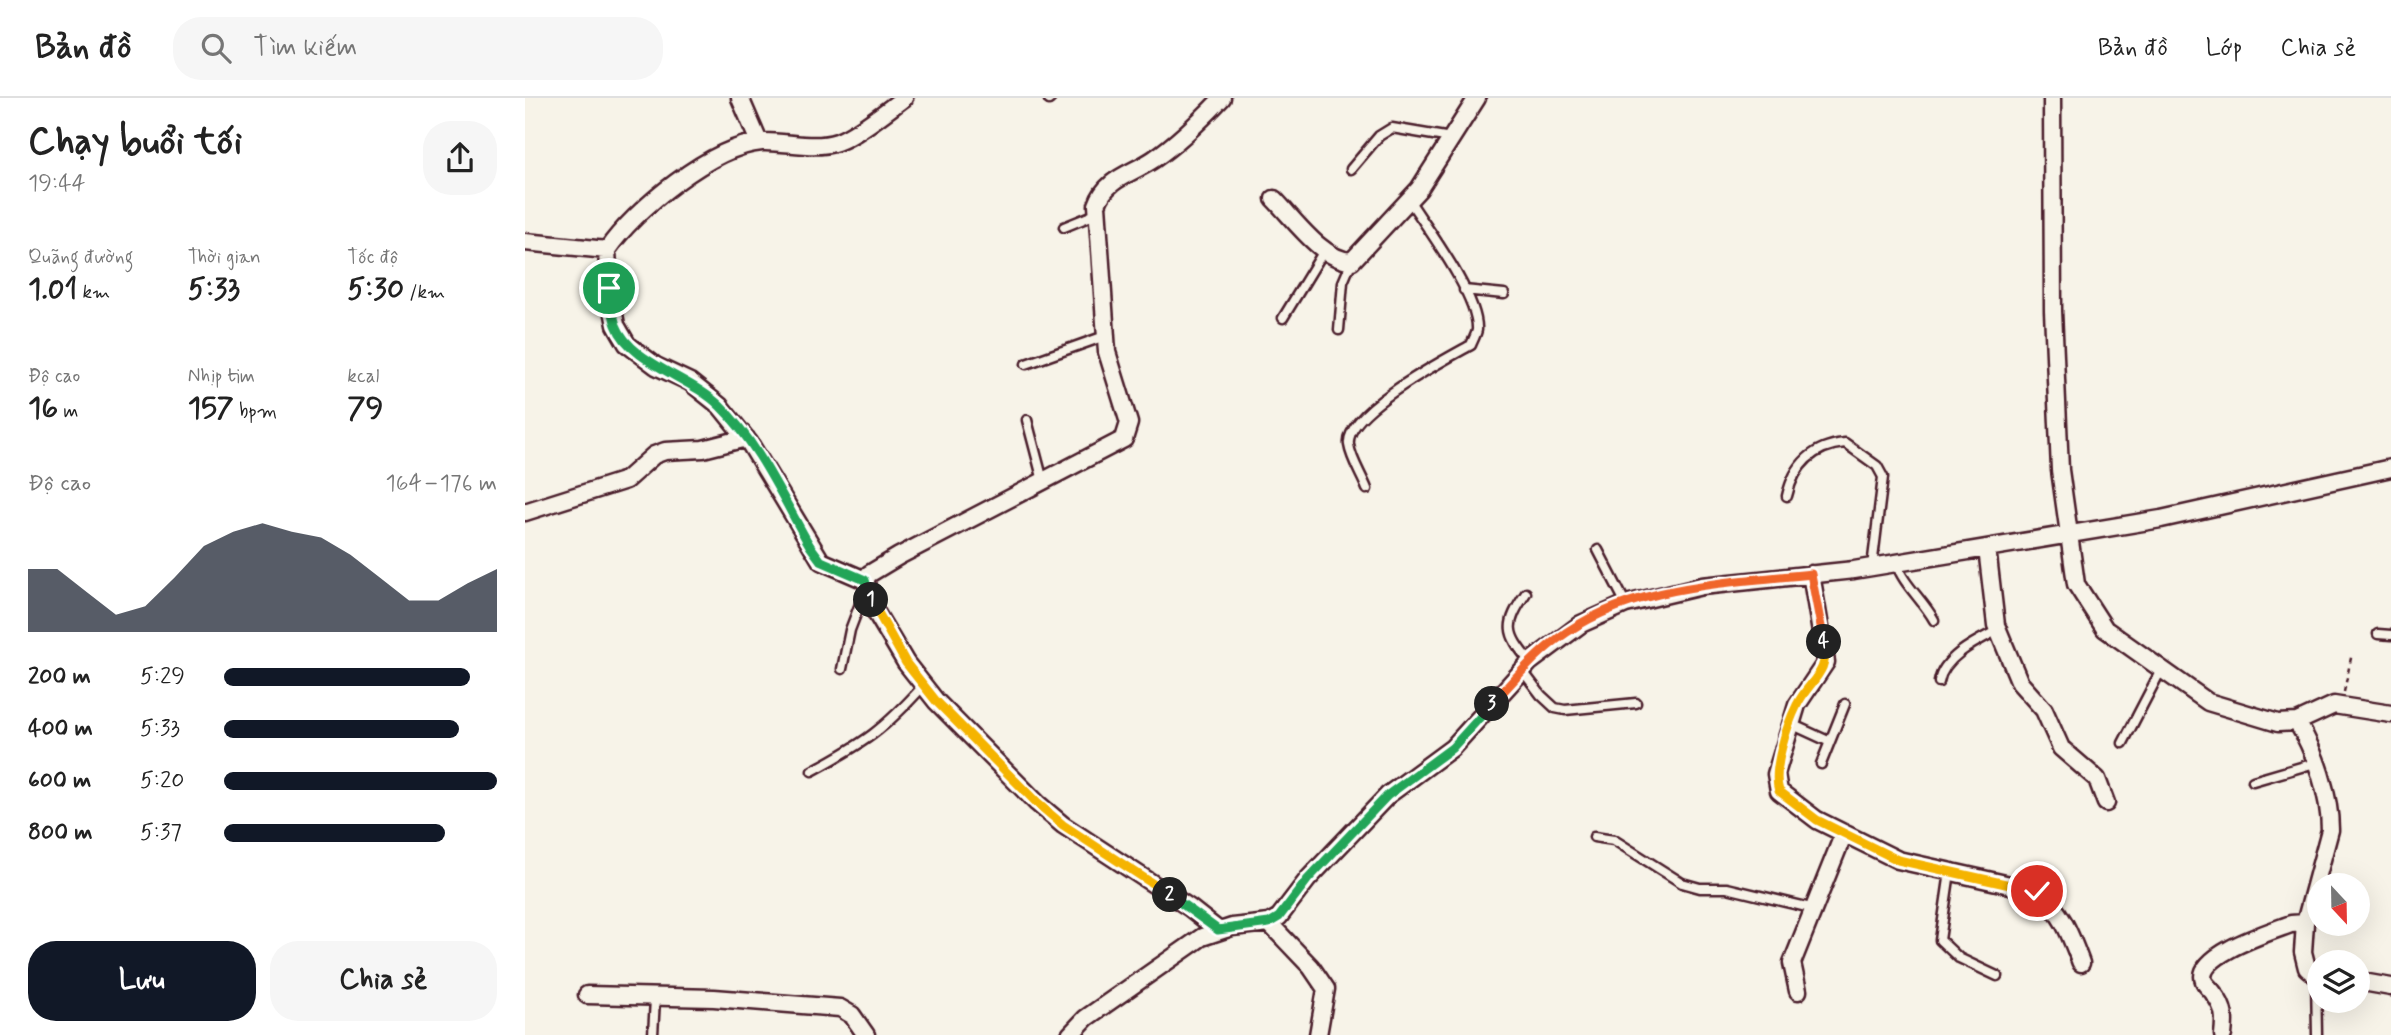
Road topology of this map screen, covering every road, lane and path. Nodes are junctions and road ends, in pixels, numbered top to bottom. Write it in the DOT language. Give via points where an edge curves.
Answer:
graph roads {
  1 [pos="740,98"];
  2 [pos="904,98"];
  3 [pos="1222,98"];
  4 [pos="1477,98"];
  5 [pos="2052,98"];
  6 [pos="1451,138"];
  7 [pos="759,142"];
  8 [pos="1351,169"];
  9 [pos="1274,199"];
  10 [pos="1409,200"];
  11 [pos="1096,214"];
  12 [pos="1064,227"];
  13 [pos="525,242"];
  14 [pos="1325,249"];
  15 [pos="607,250"];
  16 [pos="1352,261"];
  17 [pos="1464,290"];
  18 [pos="1504,294"];
  19 [pos="1283,318"];
  20 [pos="1339,330"];
  21 [pos="1105,336"];
  22 [pos="1026,364"];
  23 [pos="1027,420"];
  24 [pos="746,438"];
  25 [pos="2391,468"];
  26 [pos="1043,481"];
  27 [pos="1367,489"];
  28 [pos="1787,496"];
  29 [pos="525,512"];
  30 [pos="2068,536"];
  31 [pos="1987,548"];
  32 [pos="1598,550"];
  33 [pos="1896,563"];
  34 [pos="1872,567"];
  35 [pos="1811,574"];
  36 [pos="866,584"];
  37 [pos="1526,593"];
  38 [pos="1626,604"];
  39 [pos="1934,620"];
  40 [pos="1997,630"];
  41 [pos="2378,634"];
  42 [pos="2391,635"];
  43 [pos="2352,653"];
  44 [pos="1526,666"];
  45 [pos="842,669"];
  46 [pos="2161,670"];
  47 [pos="1939,682"];
  48 [pos="923,685"];
  49 [pos="1636,703"];
  50 [pos="1845,704"];
  51 [pos="2341,705"];
  52 [pos="2391,714"];
  53 [pos="2298,722"];
  54 [pos="1791,724"];
  55 [pos="1828,741"];
  56 [pos="2123,743"];
  57 [pos="2315,763"];
  58 [pos="1821,764"];
  59 [pos="812,771"];
  60 [pos="2253,781"];
  61 [pos="2106,803"];
  62 [pos="1844,834"];
  63 [pos="1594,837"];
  64 [pos="1950,872"];
  65 [pos="1815,909"];
  66 [pos="1269,923"];
  67 [pos="2305,923"];
  68 [pos="1218,930"];
  69 [pos="2081,963"];
  70 [pos="2307,968"];
  71 [pos="1997,976"];
  72 [pos="2370,983"];
  73 [pos="2391,987"];
  74 [pos="1798,991"];
  75 [pos="587,995"];
  76 [pos="655,999"];
  77 [pos="2317,1013"];
  78 [pos="653,1035"];
  79 [pos="866,1035"];
  80 [pos="1070,1035"];
  81 [pos="1318,1035"];
  82 [pos="2223,1035"];
  83 [pos="2317,1035"];
  1 -- 7 [label="street"];
  2 -- 7 [label="street" via="838,141 819,145"];
  3 -- 11 [label="street" via="1152,160 1108,186 1100,194"];
  4 -- 6 [label="street"];
  5 -- 30 [label="street" via="2053,311 2060,470"];
  6 -- 8 [label="lane" via="1392,128 1379,136"];
  6 -- 10 [label="street"];
  7 -- 15 [label="street" via="727,153 677,182 633,216"];
  9 -- 14 [label="street"];
  10 -- 16 [label="street"];
  10 -- 17 [label="lane"];
  11 -- 12 [label="lane"];
  11 -- 21 [label="street"];
  13 -- 15 [label="street"];
  14 -- 16 [label="street" via="1342,261"];
  14 -- 19 [label="lane"];
  15 -- 24 [label="street" via="616,325 627,344 656,366 691,382 720,406"];
  16 -- 20 [label="lane" via="1343,282"];
  17 -- 18 [label="lane"];
  17 -- 27 [label="lane" via="1476,323 1471,345 1397,389 1373,407 1351,433 1348,444"];
  21 -- 22 [label="lane"];
  21 -- 26 [label="street" via="1128,431 1111,447"];
  23 -- 26 [label="lane"];
  24 -- 29 [label="street" via="703,449 665,452 626,480"];
  24 -- 36 [label="street" via="821,561"];
  25 -- 30 [label="street"];
  26 -- 36 [label="street" via="899,556 869,574"];
  28 -- 34 [label="lane" via="1792,476 1807,457 1833,444 1845,443 1877,466 1882,484"];
  30 -- 31 [label="street"];
  30 -- 46 [label="street" via="2076,584 2090,610 2105,629"];
  31 -- 33 [label="street"];
  31 -- 40 [label="street"];
  32 -- 38 [label="lane"];
  33 -- 34 [label="street"];
  33 -- 39 [label="lane"];
  34 -- 35 [label="street"];
  35 -- 38 [label="street" via="1702,586"];
  35 -- 54 [label="street" via="1826,662 1797,705"];
  36 -- 45 [label="lane"];
  36 -- 48 [label="street" via="888,632"];
  37 -- 44 [label="lane" via="1511,615 1509,627"];
  38 -- 44 [label="street" via="1581,624"];
  40 -- 47 [label="lane" via="1970,645 1940,673"];
  40 -- 61 [label="street" via="2019,683 2044,710 2061,748 2097,779"];
  41 -- 42 [label="lane"];
  43 -- 51 [label="path"];
  44 -- 49 [label="lane" via="1555,708"];
  44 -- 66 [label="street" via="1452,748 1388,795"];
  46 -- 53 [label="street" via="2208,702 2278,723"];
  46 -- 56 [label="lane"];
  48 -- 59 [label="lane" via="892,722 863,744"];
  48 -- 68 [label="street" via="1054,818"];
  50 -- 55 [label="lane"];
  51 -- 52 [label="street"];
  51 -- 53 [label="street"];
  53 -- 57 [label="street"];
  54 -- 55 [label="lane"];
  54 -- 62 [label="street" via="1776,774 1779,791"];
  55 -- 58 [label="lane"];
  57 -- 60 [label="lane"];
  57 -- 67 [label="street" via="2330,830"];
  62 -- 64 [label="street" via="1898,860"];
  62 -- 65 [label="street"];
  63 -- 65 [label="lane" via="1614,840 1682,883 1727,888"];
  64 -- 69 [label="street" via="2037,891 2055,905"];
  64 -- 71 [label="lane" via="1940,940 1959,958"];
  65 -- 74 [label="street" via="1793,963"];
  66 -- 68 [label="street"];
  66 -- 81 [label="street" via="1326,989"];
  67 -- 70 [label="street"];
  67 -- 82 [label="street" via="2291,924 2215,955 2204,970 2204,981 2226,1015"];
  68 -- 80 [label="street" via="1139,980"];
  72 -- 73 [label="street"];
  75 -- 76 [label="street"];
  76 -- 78 [label="lane"];
  76 -- 79 [label="street" via="714,998 839,1008 852,1015"];
  77 -- 83 [label="lane"];
}
